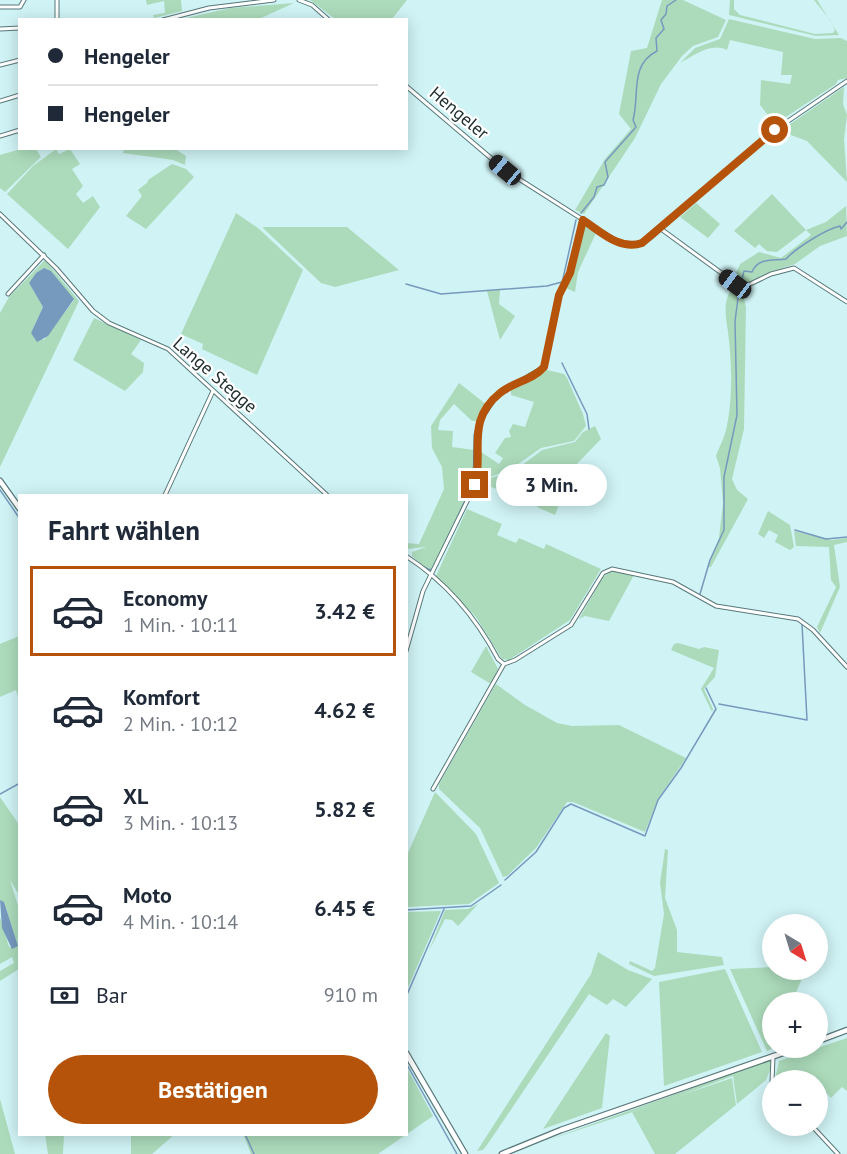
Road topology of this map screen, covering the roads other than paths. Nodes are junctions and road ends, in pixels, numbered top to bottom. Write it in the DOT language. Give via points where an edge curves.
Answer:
graph roads {
  1 [pos="24,0"];
  2 [pos="57,0"];
  3 [pos="274,0"];
  4 [pos="299,0"];
  5 [pos="0,7"];
  6 [pos="57,18"];
  7 [pos="171,18"];
  8 [pos="327,18"];
  9 [pos="18,28"];
  10 [pos="0,29"];
  11 [pos="18,60"];
  12 [pos="0,64"];
  13 [pos="847,81"];
  14 [pos="408,88"];
  15 [pos="18,96"];
  16 [pos="0,101"];
  17 [pos="18,131"];
  18 [pos="0,136"];
  19 [pos="0,214"];
  20 [pos="583,220"];
  21 [pos="661,229"];
  22 [pos="44,255"];
  23 [pos="8,294"];
  24 [pos="847,302"];
  25 [pos="214,390"];
  26 [pos="0,481"];
  27 [pos="165,494"];
  28 [pos="326,494"];
  29 [pos="18,506"];
  30 [pos="408,558"];
  31 [pos="432,576"];
  32 [pos="408,644"];
  33 [pos="504,664"];
  34 [pos="847,667"];
  35 [pos="433,789"];
  36 [pos="847,1030"];
  37 [pos="828,1037"];
  38 [pos="408,1056"];
  39 [pos="767,1058"];
  40 [pos="821,1136"];
  41 [pos="465,1154"];
  42 [pos="502,1154"];
  43 [pos="838,1154"];
  1 -- 5 [label="street" via="20,7"];
  2 -- 6 [label="street"];
  3 -- 7 [label="street" via="219,6"];
  4 -- 8 [label="street"];
  9 -- 10 [label="street"];
  11 -- 12 [label="street"];
  13 -- 21 [label="street, Hengeler" via="782,124"];
  14 -- 20 [label="street, Hengeler" via="505,170"];
  15 -- 16 [label="street"];
  17 -- 18 [label="street"];
  19 -- 22 [label="street, Lange Stegge"];
  20 -- 21 [label="street, Hengeler" via="627,245 642,243"];
  20 -- 31 [label="street" via="570,273 559,295 544,367 502,391 484,414 476,435 475,485"];
  21 -- 24 [label="street" via="742,288 794,268"];
  22 -- 23 [label="street"];
  22 -- 25 [label="street, Lange Stegge" via="101,318 168,349"];
  25 -- 27 [label="street"];
  25 -- 28 [label="street, Lange Stegge"];
  26 -- 29 [label="main road"];
  30 -- 31 [label="street"];
  31 -- 32 [label="street" via="420,599"];
  31 -- 33 [label="street" via="477,622"];
  33 -- 34 [label="street" via="571,625 603,573 612,569 673,582 716,606 798,619"];
  33 -- 35 [label="street"];
  36 -- 37 [label="main road"];
  38 -- 41 [label="main road"];
  39 -- 42 [label="main road"];
  40 -- 43 [label="street"];
}
